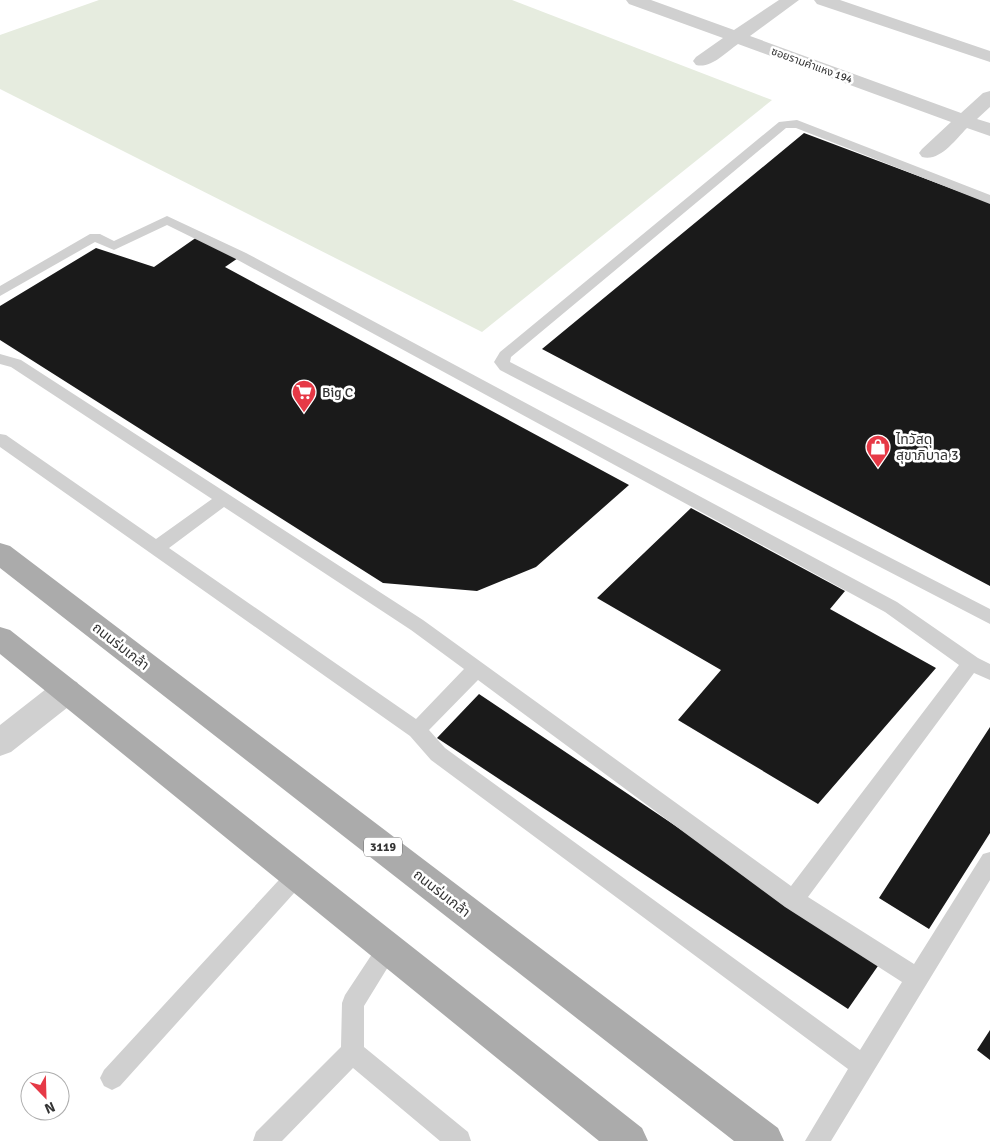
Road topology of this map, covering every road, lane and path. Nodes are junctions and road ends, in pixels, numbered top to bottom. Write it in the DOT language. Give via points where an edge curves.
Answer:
graph roads {
  1 [pos="635,0"];
  2 [pos="790,0"];
  3 [pos="823,0"];
  4 [pos="735,37"];
  5 [pos="990,57"];
  6 [pos="702,61"];
  7 [pos="990,97"];
  8 [pos="963,120"];
  9 [pos="990,130"];
  10 [pos="929,153"];
  11 [pos="990,200"];
  12 [pos="0,292"];
  13 [pos="0,359"];
  14 [pos="0,439"];
  15 [pos="224,499"];
  16 [pos="156,548"];
  17 [pos="0,553"];
  18 [pos="990,617"];
  19 [pos="0,638"];
  20 [pos="971,663"];
  21 [pos="476,669"];
  22 [pos="990,672"];
  23 [pos="66,692"];
  24 [pos="417,730"];
  25 [pos="0,743"];
  26 [pos="990,861"];
  27 [pos="297,876"];
  28 [pos="793,900"];
  29 [pos="388,949"];
  30 [pos="917,979"];
  31 [pos="352,1052"];
  32 [pos="864,1067"];
  33 [pos="112,1078"];
  34 [pos="265,1141"];
  35 [pos="459,1141"];
  36 [pos="629,1141"];
  37 [pos="765,1141"];
  38 [pos="817,1141"];
  1 -- 4 [label="street, ซอยรามคำแหง 194"];
  2 -- 4 [label="street"];
  3 -- 5 [label="street"];
  4 -- 6 [label="street"];
  4 -- 8 [label="street, ซอยรามคำแหง 194"];
  7 -- 8 [label="street"];
  8 -- 9 [label="street, ซอยรามคำแหง 194"];
  8 -- 10 [label="street"];
  11 -- 18 [label="lane" via="797,124 783,125 505,355 502,362 514,372"];
  12 -- 20 [label="lane" via="95,237 114,246 167,220 241,256 891,607"];
  13 -- 15 [label="lane" via="16,363"];
  14 -- 16 [label="lane"];
  15 -- 16 [label="lane"];
  15 -- 21 [label="lane" via="417,625"];
  16 -- 24 [label="lane"];
  17 -- 37 [label="main road, ถนนร่มเกล้า / 3119"];
  19 -- 23 [label="main road"];
  20 -- 22 [label="lane"];
  20 -- 28 [label="lane"];
  21 -- 24 [label="lane"];
  21 -- 28 [label="lane"];
  23 -- 25 [label="street"];
  23 -- 27 [label="main road"];
  24 -- 32 [label="lane" via="438,754"];
  26 -- 30 [label="lane"];
  27 -- 29 [label="main road"];
  27 -- 33 [label="lane"];
  28 -- 30 [label="lane"];
  29 -- 31 [label="lane" via="353,1003"];
  29 -- 36 [label="main road"];
  30 -- 32 [label="lane"];
  31 -- 34 [label="lane"];
  31 -- 35 [label="lane"];
  32 -- 38 [label="lane"];
}
